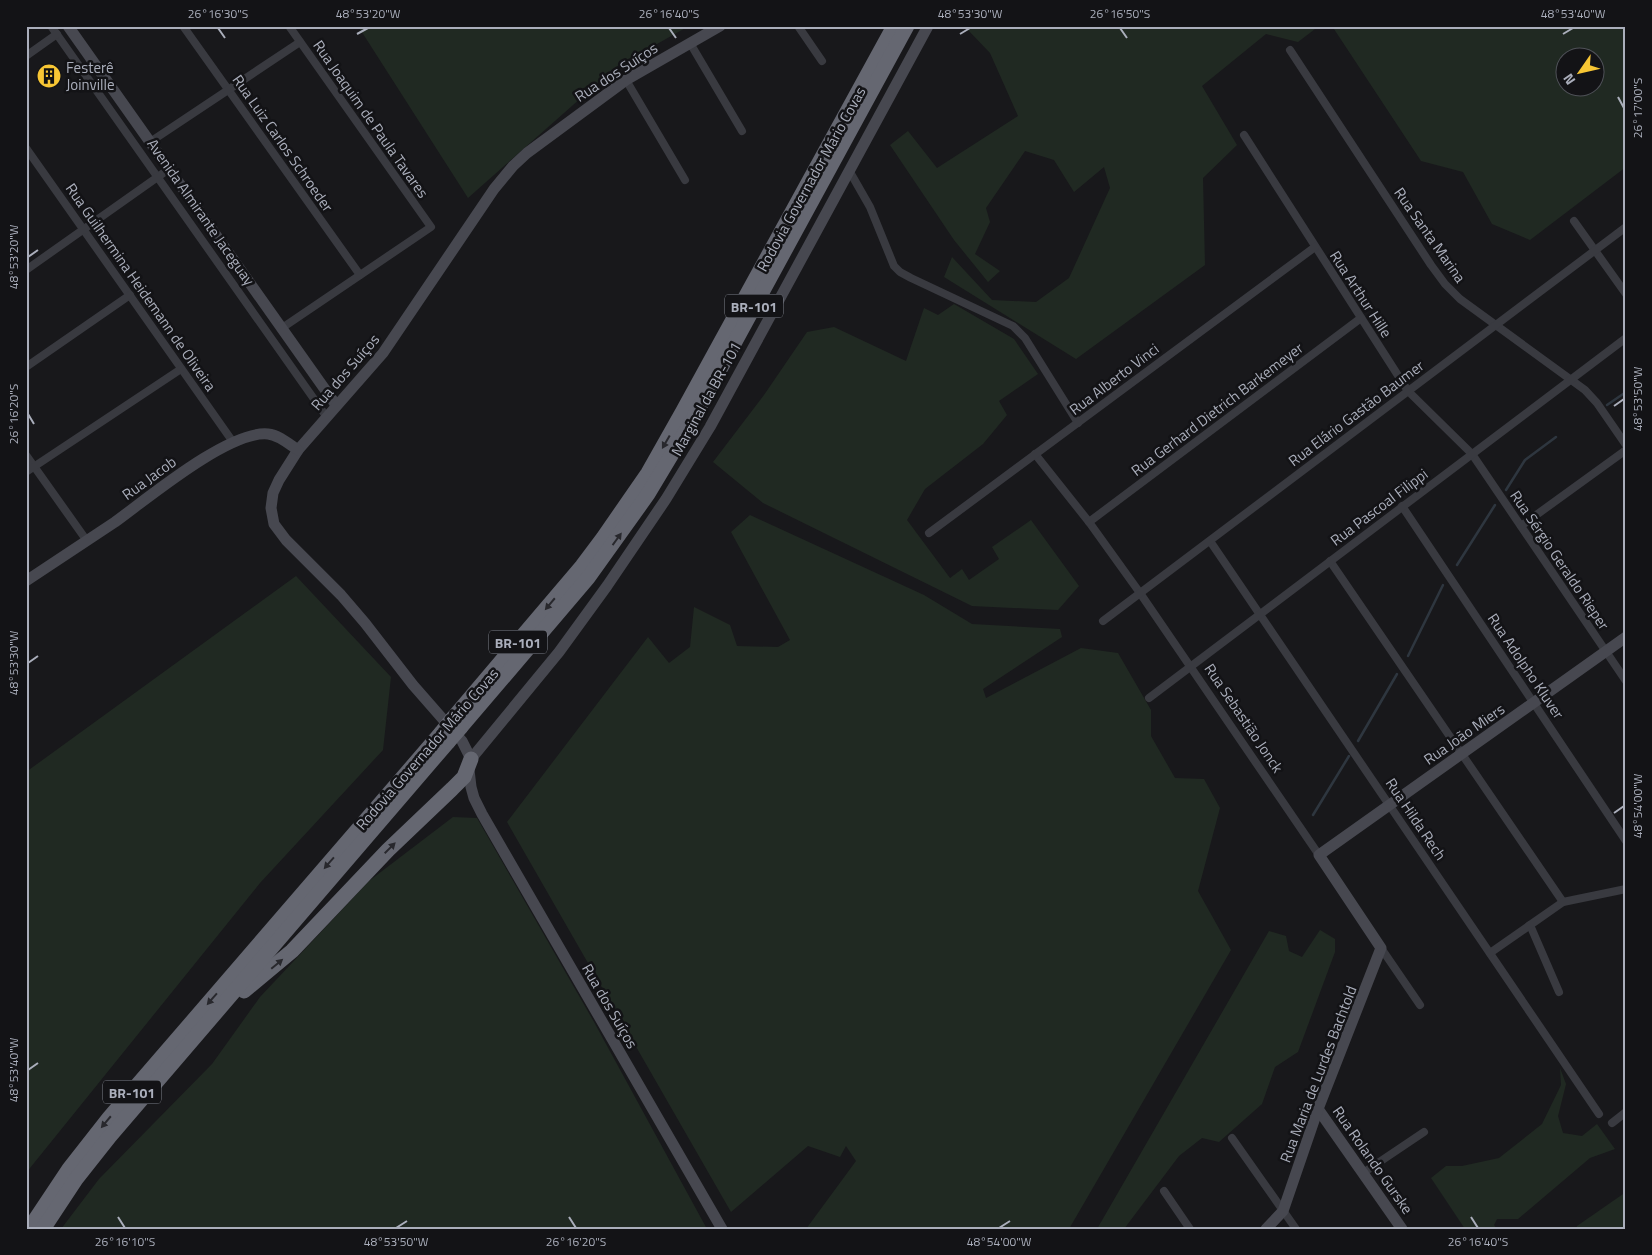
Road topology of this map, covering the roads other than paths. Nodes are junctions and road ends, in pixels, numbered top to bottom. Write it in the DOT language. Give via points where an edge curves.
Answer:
graph roads {
  1 [pos="51,26"];
  2 [pos="68,26"];
  3 [pos="183,26"];
  4 [pos="289,26"];
  5 [pos="720,26"];
  6 [pos="798,26"];
  7 [pos="907,26"];
  8 [pos="928,26"];
  9 [pos="892,29"];
  10 [pos="57,34"];
  11 [pos="300,42"];
  12 [pos="690,43"];
  13 [pos="1290,50"];
  14 [pos="26,56"];
  15 [pos="822,61"];
  16 [pos="626,80"];
  17 [pos="228,90"];
  18 [pos="742,131"];
  19 [pos="1244,135"];
  20 [pos="150,142"];
  21 [pos="26,148"];
  22 [pos="170,169"];
  23 [pos="850,172"];
  24 [pos="158,177"];
  25 [pos="685,180"];
  26 [pos="1574,221"];
  27 [pos="1626,227"];
  28 [pos="84,230"];
  29 [pos="1315,247"];
  30 [pos="1595,250"];
  31 [pos="26,270"];
  32 [pos="360,275"];
  33 [pos="1626,294"];
  34 [pos="130,295"];
  35 [pos="1361,318"];
  36 [pos="1496,325"];
  37 [pos="282,328"];
  38 [pos="1626,338"];
  39 [pos="26,367"];
  40 [pos="181,369"];
  41 [pos="1571,379"];
  42 [pos="1408,391"];
  43 [pos="336,405"];
  44 [pos="326,416"];
  45 [pos="1078,423"];
  46 [pos="233,442"];
  47 [pos="1626,445"];
  48 [pos="298,450"];
  49 [pos="1626,450"];
  50 [pos="1035,454"];
  51 [pos="1472,454"];
  52 [pos="26,455"];
  53 [pos="35,467"];
  54 [pos="26,472"];
  55 [pos="1402,506"];
  56 [pos="1089,522"];
  57 [pos="1521,526"];
  58 [pos="929,533"];
  59 [pos="1210,540"];
  60 [pos="87,541"];
  61 [pos="1330,561"];
  62 [pos="26,581"];
  63 [pos="1140,593"];
  64 [pos="1260,614"];
  65 [pos="1104,621"];
  66 [pos="1626,637"];
  67 [pos="1605,651"];
  68 [pos="1190,667"];
  69 [pos="1626,681"];
  70 [pos="1149,698"];
  71 [pos="1533,702"];
  72 [pos="457,722"];
  73 [pos="444,738"];
  74 [pos="1462,753"];
  75 [pos="471,759"];
  76 [pos="452,789"];
  77 [pos="474,798"];
  78 [pos="1390,805"];
  79 [pos="1626,841"];
  80 [pos="1319,855"];
  81 [pos="1626,889"];
  82 [pos="1563,902"];
  83 [pos="1530,925"];
  84 [pos="1382,948"];
  85 [pos="1490,953"];
  86 [pos="1559,992"];
  87 [pos="1420,1005"];
  88 [pos="212,1017"];
  89 [pos="1318,1109"];
  90 [pos="1626,1112"];
  91 [pos="1599,1114"];
  92 [pos="1612,1123"];
  93 [pos="1424,1132"];
  94 [pos="1232,1138"];
  95 [pos="1363,1173"];
  96 [pos="1164,1191"];
  97 [pos="1283,1210"];
  98 [pos="29,1229"];
  99 [pos="42,1229"];
  100 [pos="722,1229"];
  101 [pos="1190,1229"];
  102 [pos="1266,1229"];
  103 [pos="1296,1229"];
  104 [pos="1402,1229"];
  1 -- 10 [label="street, Avenida Almirante Jaceguay"];
  2 -- 20 [label="street, Avenida Almirante Jaceguay"];
  3 -- 17 [label="street, Rua Luiz Carlos Schroeder"];
  4 -- 11 [label="street, Rua Joaquim de Paula Tavares"];
  5 -- 12 [label="street, Rua dos Suíços"];
  6 -- 15 [label="street"];
  72 -- 7 [label="highway, Rodovia Governador Mário Covas / BR-101, one-way" via="588,578 648,494"];
  8 -- 23 [label="street, Marginal da BR-101"];
  9 -- 72 [label="highway, Rodovia Governador Mário Covas / BR-101, one-way" via="648,473 582,566"];
  10 -- 14 [label="street"];
  10 -- 24 [label="street, Avenida Almirante Jaceguay"];
  11 -- 17 [label="street"];
  11 -- 32 [label="street, Rua Joaquim de Paula Tavares" via="431,227"];
  12 -- 16 [label="street, Rua dos Suíços"];
  12 -- 18 [label="street"];
  13 -- 36 [label="street, Rua Santa Marina" via="1438,276 1460,299"];
  16 -- 25 [label="street"];
  16 -- 43 [label="street, Rua dos Suíços" via="528,153 502,178 387,347"];
  17 -- 20 [label="street"];
  17 -- 32 [label="street, Rua Luiz Carlos Schroeder"];
  19 -- 29 [label="street, Rua Arthur Hille"];
  20 -- 22 [label="street, Avenida Almirante Jaceguay"];
  21 -- 28 [label="street, Rua Guilhermina Heidemann de Oliveira"];
  22 -- 24 [label="street"];
  22 -- 37 [label="street, Avenida Almirante Jaceguay"];
  23 -- 45 [label="street" via="870,207 894,266 911,278 1013,326 1025,338"];
  23 -- 75 [label="street, Marginal da BR-101" via="710,426 666,499 558,652"];
  24 -- 28 [label="street"];
  24 -- 44 [label="street, Avenida Almirante Jaceguay"];
  26 -- 30 [label="street"];
  27 -- 30 [label="street, Rua Elário Gastão Baumer"];
  28 -- 31 [label="street"];
  28 -- 34 [label="street, Rua Guilhermina Heidemann de Oliveira"];
  29 -- 35 [label="street, Rua Arthur Hille"];
  29 -- 45 [label="street, Rua Alberto Vinci"];
  30 -- 33 [label="street"];
  30 -- 36 [label="street, Rua Elário Gastão Baumer"];
  32 -- 37 [label="street"];
  34 -- 39 [label="street"];
  34 -- 40 [label="street, Rua Guilhermina Heidemann de Oliveira"];
  35 -- 42 [label="street, Rua Arthur Hille"];
  35 -- 56 [label="street, Rua Gerhard Dietrich Barkemeyer"];
  36 -- 41 [label="street, Rua Santa Marina"];
  36 -- 42 [label="street, Rua Elário Gastão Baumer"];
  37 -- 43 [label="street, Avenida Almirante Jaceguay"];
  38 -- 41 [label="street, Rua Pascoal Filippi"];
  40 -- 46 [label="street, Rua Guilhermina Heidemann de Oliveira"];
  40 -- 53 [label="street"];
  41 -- 47 [label="street, Rua Santa Marina" via="1591,397"];
  41 -- 51 [label="street, Rua Pascoal Filippi"];
  42 -- 51 [label="street, Rua Arthur Hille"];
  42 -- 59 [label="street, Rua Elário Gastão Baumer"];
  43 -- 44 [label="street, Rua dos Suíços"];
  44 -- 48 [label="street, Rua dos Suíços"];
  45 -- 50 [label="street, Rua Alberto Vinci"];
  46 -- 48 [label="street, Rua Jacob" via="268,434"];
  46 -- 60 [label="street, Rua Jacob" via="188,469"];
  48 -- 75 [label="street, Rua dos Suíços" via="273,493 270,508 274,524 365,623 462,741"];
  49 -- 57 [label="street"];
  50 -- 56 [label="street, Rua Sebastião Jonck"];
  50 -- 58 [label="street, Rua Alberto Vinci"];
  51 -- 55 [label="street, Rua Pascoal Filippi"];
  51 -- 57 [label="street, Rua Sérgio Geraldo Rieper"];
  52 -- 53 [label="street"];
  53 -- 54 [label="street"];
  53 -- 60 [label="street"];
  55 -- 61 [label="street, Rua Pascoal Filippi"];
  55 -- 71 [label="street, Rua Adolpho Kluver"];
  56 -- 63 [label="street, Rua Sebastião Jonck"];
  57 -- 67 [label="street, Rua Sérgio Geraldo Rieper"];
  59 -- 63 [label="street, Rua Elário Gastão Baumer"];
  59 -- 64 [label="street, Rua Hilda Rech"];
  60 -- 62 [label="street, Rua Jacob"];
  61 -- 64 [label="street, Rua Pascoal Filippi"];
  61 -- 74 [label="street"];
  63 -- 65 [label="street, Rua Elário Gastão Baumer"];
  63 -- 68 [label="street, Rua Sebastião Jonck"];
  64 -- 68 [label="street, Rua Pascoal Filippi"];
  64 -- 78 [label="street, Rua Hilda Rech"];
  66 -- 67 [label="street, Rua João Miers"];
  67 -- 69 [label="street, Rua Sérgio Geraldo Rieper"];
  67 -- 71 [label="street, Rua João Miers"];
  68 -- 70 [label="street, Rua Pascoal Filippi"];
  68 -- 80 [label="street, Rua Sebastião Jonck"];
  71 -- 74 [label="street, Rua João Miers"];
  71 -- 79 [label="street, Rua Adolpho Kluver"];
  72 -- 73 [label="highway, Rodovia Governador Mário Covas / BR-101, bridge"];
  73 -- 88 [label="highway, Rodovia Governador Mário Covas / BR-101"];
  73 -- 98 [label="highway, Rodovia Governador Mário Covas / BR-101, one-way" via="109,1118 69,1169"];
  74 -- 78 [label="street, Rua João Miers"];
  74 -- 82 [label="street"];
  75 -- 76 [label="highway" via="464,777"];
  75 -- 77 [label="street, Rua dos Suíços" via="470,779"];
  76 -- 77 [label="street"];
  88 -- 76 [label="highway, one-way" via="292,951 388,850"];
  77 -- 100 [label="street, Rua dos Suíços"];
  78 -- 80 [label="street, Rua João Miers"];
  78 -- 85 [label="street, Rua Hilda Rech"];
  80 -- 84 [label="street, Rua Sebastião Jonck"];
  81 -- 82 [label="street"];
  82 -- 83 [label="street"];
  83 -- 85 [label="street"];
  83 -- 86 [label="street"];
  84 -- 87 [label="street, Rua Sebastião Jonck"];
  84 -- 89 [label="street, Rua Maria de Lurdes Bachtold"];
  85 -- 91 [label="street, Rua Hilda Rech"];
  88 -- 99 [label="highway, Rodovia Governador Mário Covas / BR-101" via="94,1155"];
  89 -- 95 [label="street, Rua Rolando Gurske"];
  89 -- 97 [label="street, Rua Maria de Lurdes Bachtold"];
  90 -- 92 [label="street"];
  93 -- 95 [label="street"];
  94 -- 97 [label="street"];
  95 -- 104 [label="street, Rua Rolando Gurske"];
  96 -- 101 [label="street"];
  97 -- 102 [label="street"];
  97 -- 103 [label="street"];
}
